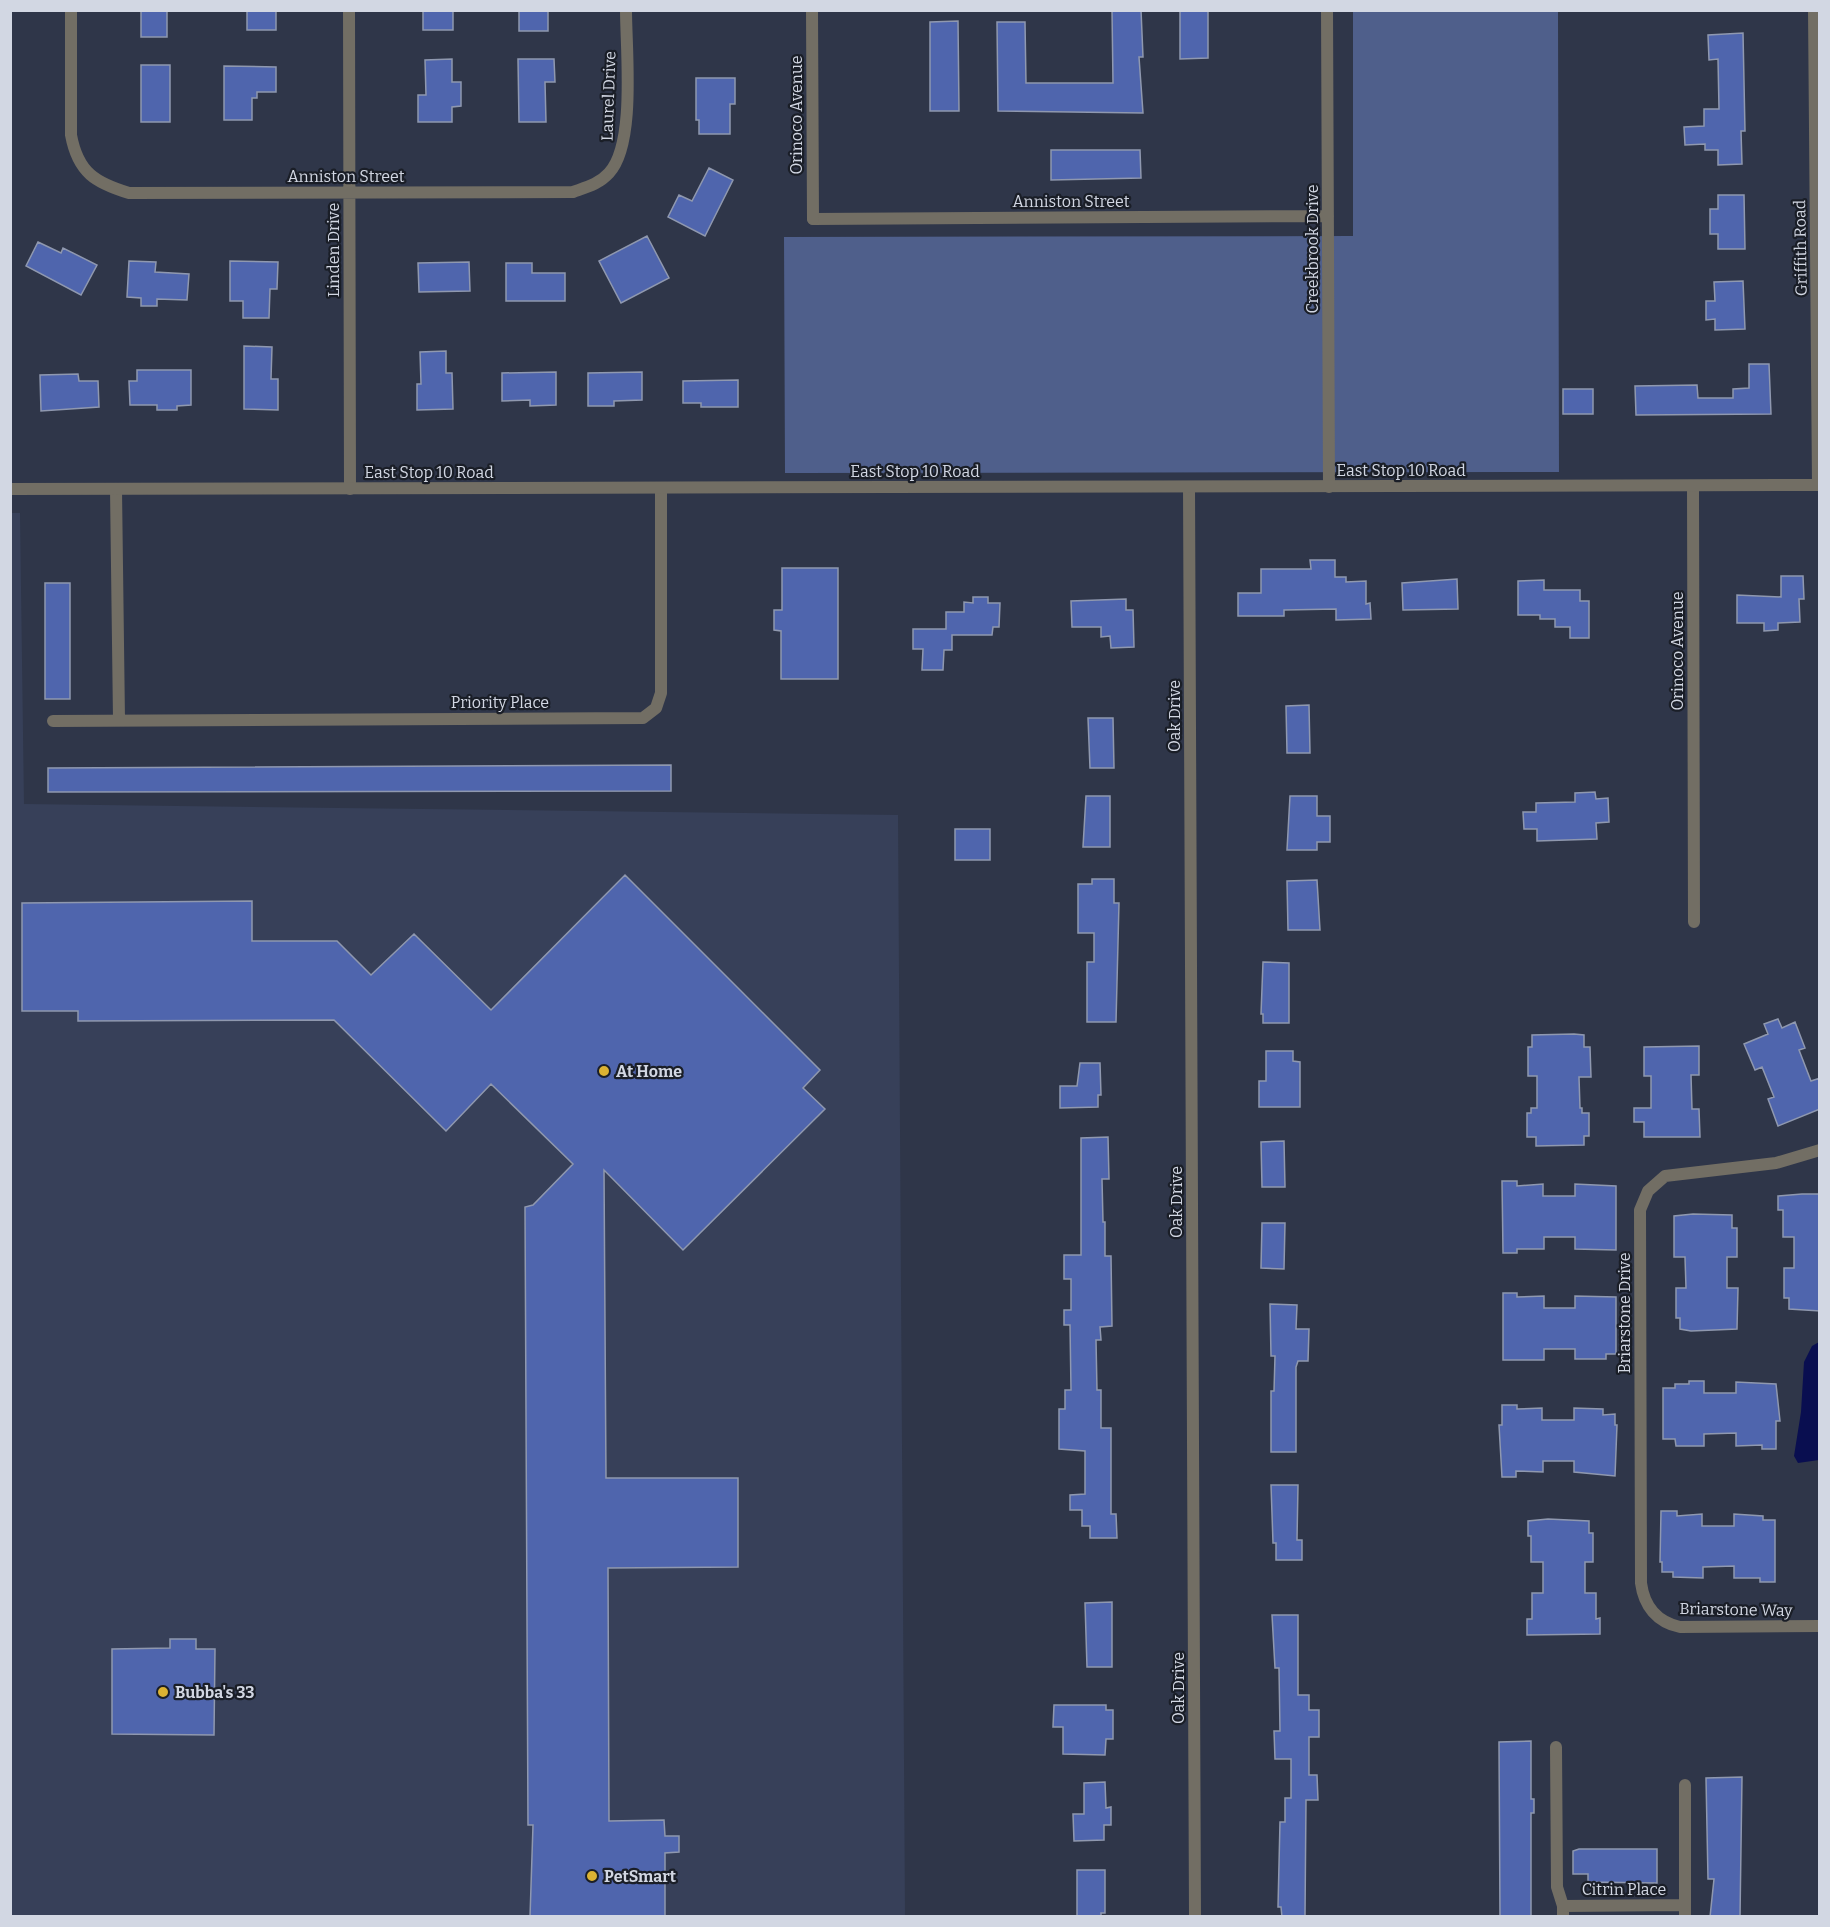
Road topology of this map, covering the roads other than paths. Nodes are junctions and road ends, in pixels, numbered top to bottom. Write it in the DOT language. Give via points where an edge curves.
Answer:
graph roads {
  1 [pos="71,10"];
  2 [pos="349,10"];
  3 [pos="626,10"];
  4 [pos="812,10"];
  5 [pos="1327,10"];
  6 [pos="1814,10"];
  7 [pos="605,176"];
  8 [pos="349,192"];
  9 [pos="1328,216"];
  10 [pos="813,219"];
  11 [pos="1819,485"];
  12 [pos="1693,486"];
  13 [pos="1189,487"];
  14 [pos="1329,487"];
  15 [pos="661,488"];
  16 [pos="10,489"];
  17 [pos="116,489"];
  18 [pos="350,489"];
  19 [pos="119,720"];
  20 [pos="53,721"];
  21 [pos="1694,922"];
  22 [pos="1820,1149"];
  23 [pos="1654,1614"];
  24 [pos="1820,1626"];
  25 [pos="1556,1747"];
  26 [pos="1685,1785"];
  27 [pos="1563,1911"];
  28 [pos="1685,1911"];
  29 [pos="1195,1917"];
  1 -- 8 [label="street, Anniston Street" via="71,135 77,155 89,173 105,186 129,193"];
  2 -- 8 [label="street, Linden Drive"];
  3 -- 7 [label="street, Laurel Drive" via="626,139"];
  4 -- 10 [label="street, Orinoco Avenue"];
  5 -- 9 [label="street, Creekbrook Drive"];
  6 -- 11 [label="street, Griffith Road"];
  7 -- 8 [label="street, Anniston Street" via="588,188 573,192"];
  8 -- 18 [label="street, Linden Drive"];
  9 -- 10 [label="street, Anniston Street"];
  9 -- 14 [label="street, Creekbrook Drive"];
  11 -- 12 [label="street, East Stop 10 Road"];
  12 -- 14 [label="street, East Stop 10 Road"];
  12 -- 21 [label="street, Orinoco Avenue"];
  13 -- 14 [label="street, East Stop 10 Road"];
  13 -- 15 [label="street, East Stop 10 Road"];
  13 -- 29 [label="street, Oak Drive"];
  15 -- 18 [label="street, East Stop 10 Road"];
  15 -- 19 [label="street, Priority Place" via="661,693 656,708 643,718"];
  16 -- 17 [label="street, East Stop 10 Road"];
  17 -- 18 [label="street, East Stop 10 Road"];
  17 -- 19 [label="street"];
  19 -- 20 [label="street, Priority Place"];
  22 -- 23 [label="street, Briarstone Drive" via="1776,1163 1665,1176 1652,1186 1642,1202 1641,1583 1644,1599"];
  23 -- 24 [label="street, Briarstone Way" via="1663,1622 1680,1627"];
  25 -- 27 [label="street" via="1557,1887"];
  26 -- 28 [label="street"];
  27 -- 28 [label="street, Citrin Place"];
}
